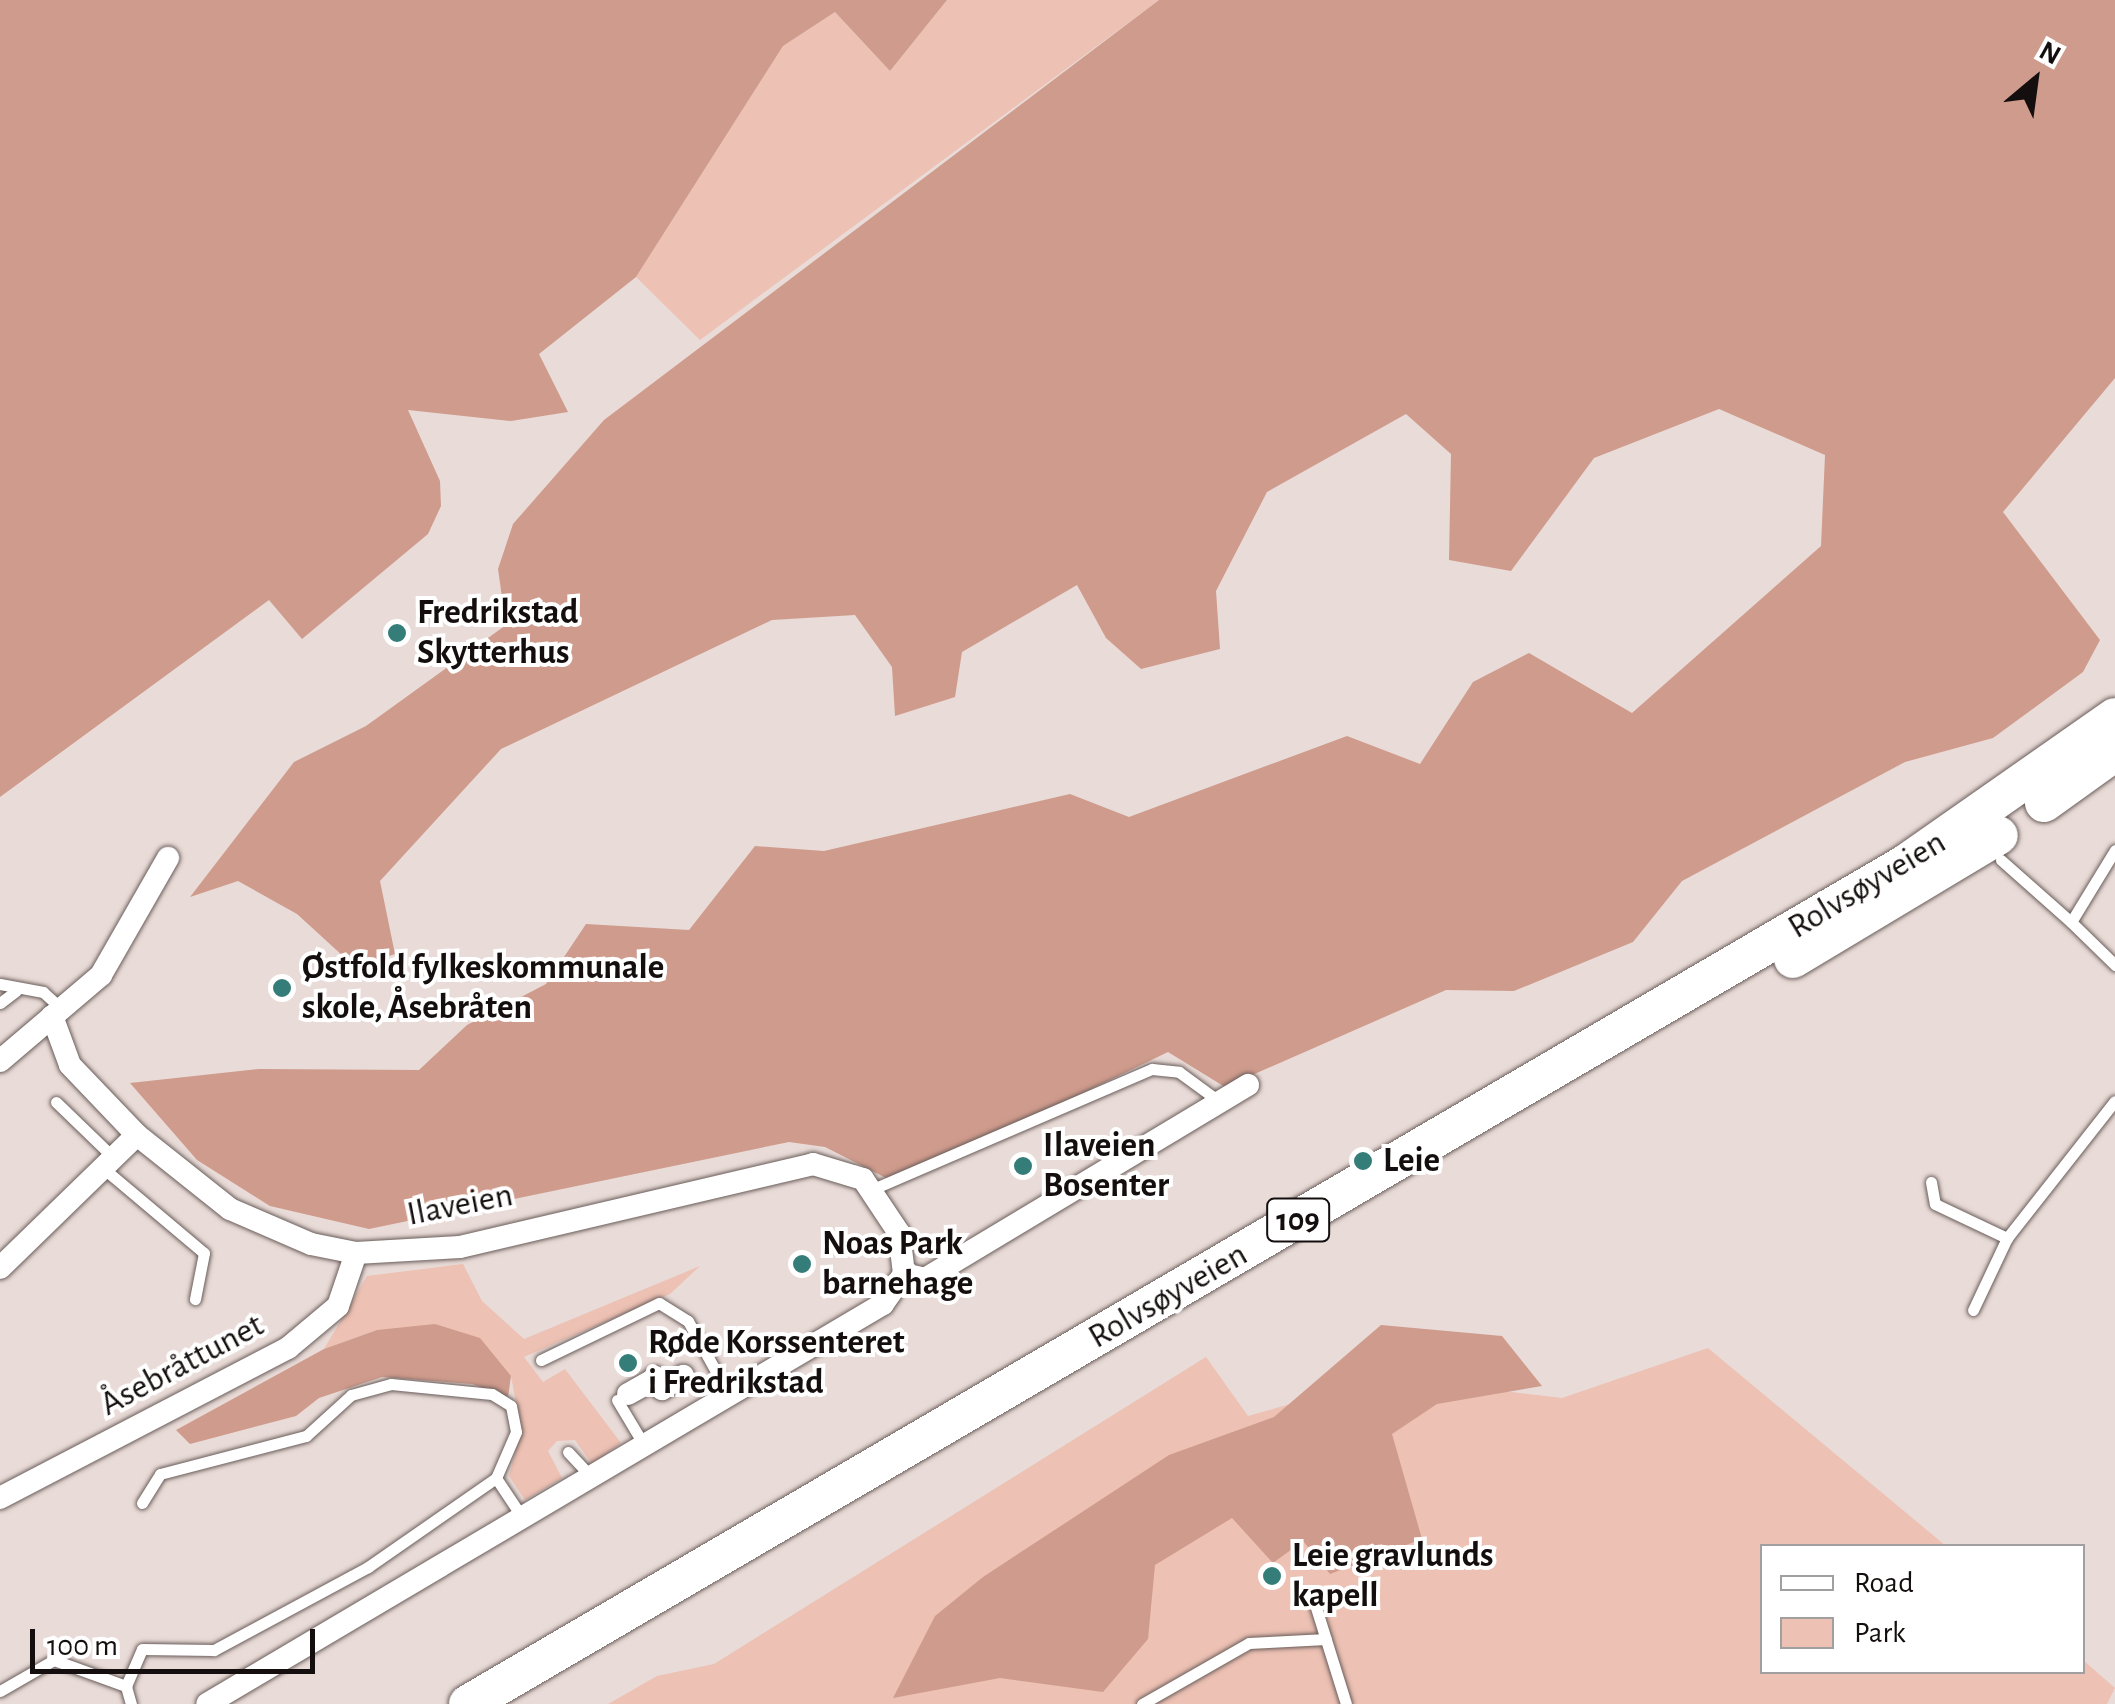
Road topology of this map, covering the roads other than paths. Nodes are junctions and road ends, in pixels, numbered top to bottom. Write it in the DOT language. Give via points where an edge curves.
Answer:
graph roads {
  1 [pos="2115,717"];
  2 [pos="2115,752"];
  3 [pos="2115,850"];
  4 [pos="168,858"];
  5 [pos="2001,860"];
  6 [pos="2072,922"];
  7 [pos="2115,965"];
  8 [pos="0,984"];
  9 [pos="16,991"];
  10 [pos="0,1002"];
  11 [pos="57,1012"];
  12 [pos="0,1061"];
  13 [pos="1248,1085"];
  14 [pos="2115,1101"];
  15 [pos="56,1102"];
  16 [pos="1220,1102"];
  17 [pos="137,1134"];
  18 [pos="108,1162"];
  19 [pos="1931,1182"];
  20 [pos="873,1189"];
  21 [pos="2006,1238"];
  22 [pos="356,1254"];
  23 [pos="0,1268"];
  24 [pos="904,1274"];
  25 [pos="195,1299"];
  26 [pos="1973,1310"];
  27 [pos="541,1360"];
  28 [pos="683,1376"];
  29 [pos="729,1395"];
  30 [pos="622,1397"];
  31 [pos="644,1446"];
  32 [pos="568,1452"];
  33 [pos="592,1476"];
  34 [pos="496,1478"];
  35 [pos="0,1498"];
  36 [pos="142,1504"];
  37 [pos="522,1517"];
  38 [pos="1313,1598"];
  39 [pos="1326,1639"];
  40 [pos="126,1686"];
  41 [pos="0,1691"];
  42 [pos="131,1704"];
  43 [pos="207,1704"];
  44 [pos="468,1704"];
  45 [pos="517,1704"];
  46 [pos="1142,1704"];
  47 [pos="1346,1704"];
  1 -- 44 [label="main road, Rolvsøyveien / 109" via="1905,864"];
  2 -- 45 [label="main road, Rolvsøyveien / 109" via="1922,884"];
  3 -- 6 [label="lane"];
  4 -- 11 [label="street" via="100,975"];
  5 -- 6 [label="lane"];
  6 -- 7 [label="lane"];
  8 -- 9 [label="lane"];
  9 -- 10 [label="lane"];
  9 -- 11 [label="lane" via="43,992"];
  11 -- 12 [label="street"];
  11 -- 17 [label="street, Ilaveien" via="70,1065"];
  13 -- 16 [label="street"];
  14 -- 21 [label="lane"];
  15 -- 18 [label="lane"];
  16 -- 20 [label="lane" via="1179,1072 1152,1069"];
  16 -- 24 [label="street" via="924,1279"];
  17 -- 18 [label="street"];
  17 -- 22 [label="street, Ilaveien" via="260,1227"];
  18 -- 23 [label="street"];
  18 -- 25 [label="lane" via="204,1253"];
  19 -- 21 [label="lane" via="1935,1204"];
  20 -- 22 [label="street, Ilaveien" via="844,1168 796,1164 460,1246"];
  20 -- 24 [label="street" via="899,1233"];
  21 -- 26 [label="lane"];
  22 -- 35 [label="street, Åsebråttunet" via="338,1306 276,1356"];
  24 -- 29 [label="street" via="883,1304"];
  27 -- 29 [label="lane" via="658,1302 688,1321"];
  28 -- 30 [label="street" via="662,1389 655,1378"];
  29 -- 31 [label="street"];
  30 -- 31 [label="lane"];
  31 -- 33 [label="street"];
  32 -- 33 [label="lane"];
  33 -- 37 [label="street"];
  34 -- 36 [label="lane" via="518,1421 504,1399 378,1385 352,1395 306,1436 160,1474"];
  34 -- 37 [label="lane"];
  34 -- 40 [label="lane" via="368,1567 214,1650 142,1649"];
  37 -- 43 [label="street"];
  38 -- 39 [label="lane"];
  39 -- 46 [label="lane" via="1249,1642"];
  39 -- 47 [label="lane"];
  40 -- 41 [label="lane" via="54,1660"];
  40 -- 42 [label="lane"];
}
